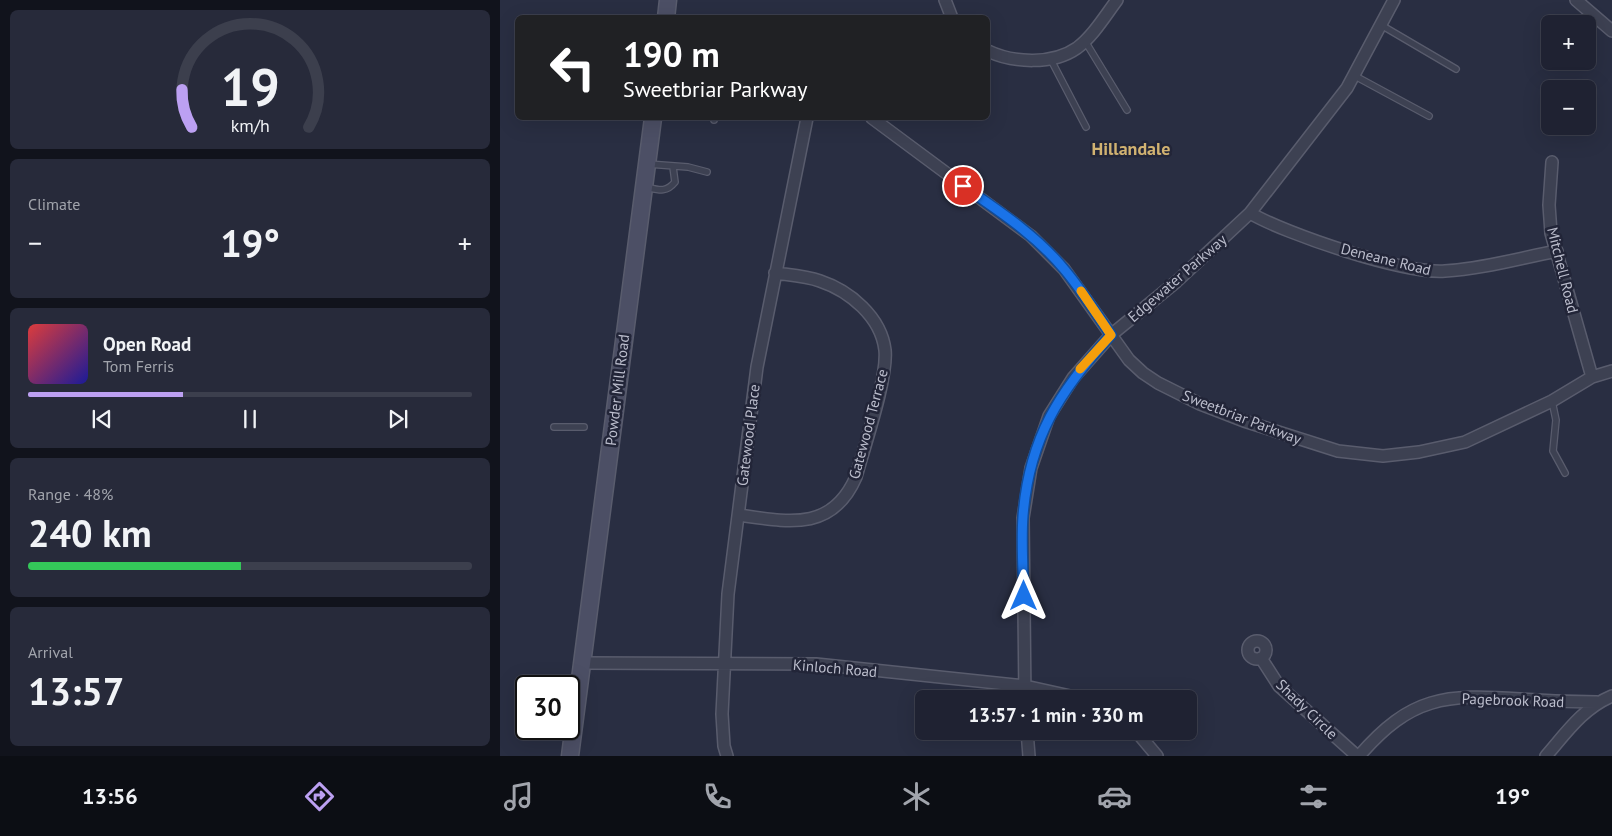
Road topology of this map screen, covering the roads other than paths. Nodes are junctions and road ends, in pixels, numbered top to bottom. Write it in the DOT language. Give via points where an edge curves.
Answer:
graph roads {
  1 [pos="668,0"];
  2 [pos="945,0"];
  3 [pos="1117,0"];
  4 [pos="1394,0"];
  5 [pos="1576,0"];
  6 [pos="666,15"];
  7 [pos="951,15"];
  8 [pos="1381,25"];
  9 [pos="1612,31"];
  10 [pos="1085,40"];
  11 [pos="990,51"];
  12 [pos="1050,58"];
  13 [pos="1456,69"];
  14 [pos="1355,76"];
  15 [pos="1127,110"];
  16 [pos="1429,116"];
  17 [pos="653,120"];
  18 [pos="807,120"];
  19 [pos="875,120"];
  20 [pos="1086,127"];
  21 [pos="1552,162"];
  22 [pos="647,164"];
  23 [pos="673,167"];
  24 [pos="707,172"];
  25 [pos="644,186"];
  26 [pos="1250,213"];
  27 [pos="1557,251"];
  28 [pos="775,273"];
  29 [pos="1111,335"];
  30 [pos="1612,371"];
  31 [pos="1592,377"];
  32 [pos="1552,401"];
  33 [pos="554,427"];
  34 [pos="584,427"];
  35 [pos="1565,473"];
  36 [pos="739,515"];
  37 [pos="1261,658"];
  38 [pos="724,662"];
  39 [pos="584,663"];
  40 [pos="1025,686"];
  41 [pos="1025,690"];
  42 [pos="1043,690"];
  43 [pos="1612,696"];
  44 [pos="1597,702"];
  45 [pos="1027,740"];
  46 [pos="1144,740"];
  47 [pos="570,756"];
  48 [pos="580,756"];
  49 [pos="727,756"];
  50 [pos="1028,756"];
  51 [pos="1157,756"];
  52 [pos="1358,756"];
  53 [pos="1546,756"];
  1 -- 6 [label="main road"];
  2 -- 7 [label="street"];
  3 -- 10 [label="street"];
  4 -- 8 [label="street, Edgewater Parkway"];
  5 -- 9 [label="street"];
  8 -- 13 [label="lane"];
  8 -- 14 [label="street, Edgewater Parkway"];
  10 -- 12 [label="street" via="1065,54"];
  10 -- 15 [label="lane"];
  11 -- 12 [label="street" via="1014,59"];
  12 -- 20 [label="lane"];
  14 -- 16 [label="lane"];
  14 -- 26 [label="street, Edgewater Parkway"];
  17 -- 22 [label="main road, Powder Mill Road"];
  18 -- 28 [label="street, Gatewood Place"];
  19 -- 29 [label="street, Sweetbriar Parkway" via="1031,236 1064,269"];
  21 -- 27 [label="street, Mitchell Road" via="1549,205 1551,233"];
  22 -- 23 [label="lane"];
  22 -- 25 [label="main road, Powder Mill Road"];
  23 -- 24 [label="lane"];
  23 -- 25 [label="lane" via="675,182 669,189"];
  25 -- 39 [label="main road, Powder Mill Road"];
  26 -- 27 [label="street, Deneane Road" via="1310,238 1424,270 1444,272 1474,268"];
  26 -- 29 [label="street, Edgewater Parkway" via="1176,282"];
  27 -- 31 [label="street, Mitchell Road"];
  28 -- 36 [label="street, Gatewood Place" via="757,367"];
  28 -- 36 [label="street, Gatewood Terrace" via="820,281 860,304 876,323 883,338 884,371 856,477 849,494 837,508 822,516 793,522"];
  29 -- 32 [label="street, Sweetbriar Parkway" via="1136,367 1167,388 1244,421 1323,447 1354,453 1392,456 1454,446"];
  29 -- 40 [label="street, Edgewater Parkway" via="1060,397 1041,435 1031,468 1023,518"];
  30 -- 31 [label="street, Sweetbriar Parkway"];
  31 -- 32 [label="street, Sweetbriar Parkway"];
  32 -- 35 [label="lane" via="1556,420 1553,451"];
  33 -- 34 [label="lane"];
  36 -- 38 [label="street, Gatewood Place" via="728,594"];
  37 -- 52 [label="street, Shady Circle" via="1279,686"];
  38 -- 39 [label="street, Kinloch Road"];
  38 -- 40 [label="street, Kinloch Road" via="816,664"];
  38 -- 49 [label="street, Gatewood Place" via="722,714"];
  39 -- 47 [label="main road, Powder Mill Road"];
  39 -- 48 [label="main road, Powder Mill Road"];
  40 -- 41 [label="street, Edgewater Parkway"];
  40 -- 42 [label="street, Kinloch Road"];
  43 -- 44 [label="street"];
  44 -- 52 [label="street, Pagebrook Road" via="1478,696 1438,700 1385,728"];
  44 -- 53 [label="street"];
  45 -- 50 [label="street"];
  46 -- 51 [label="street"];
}
